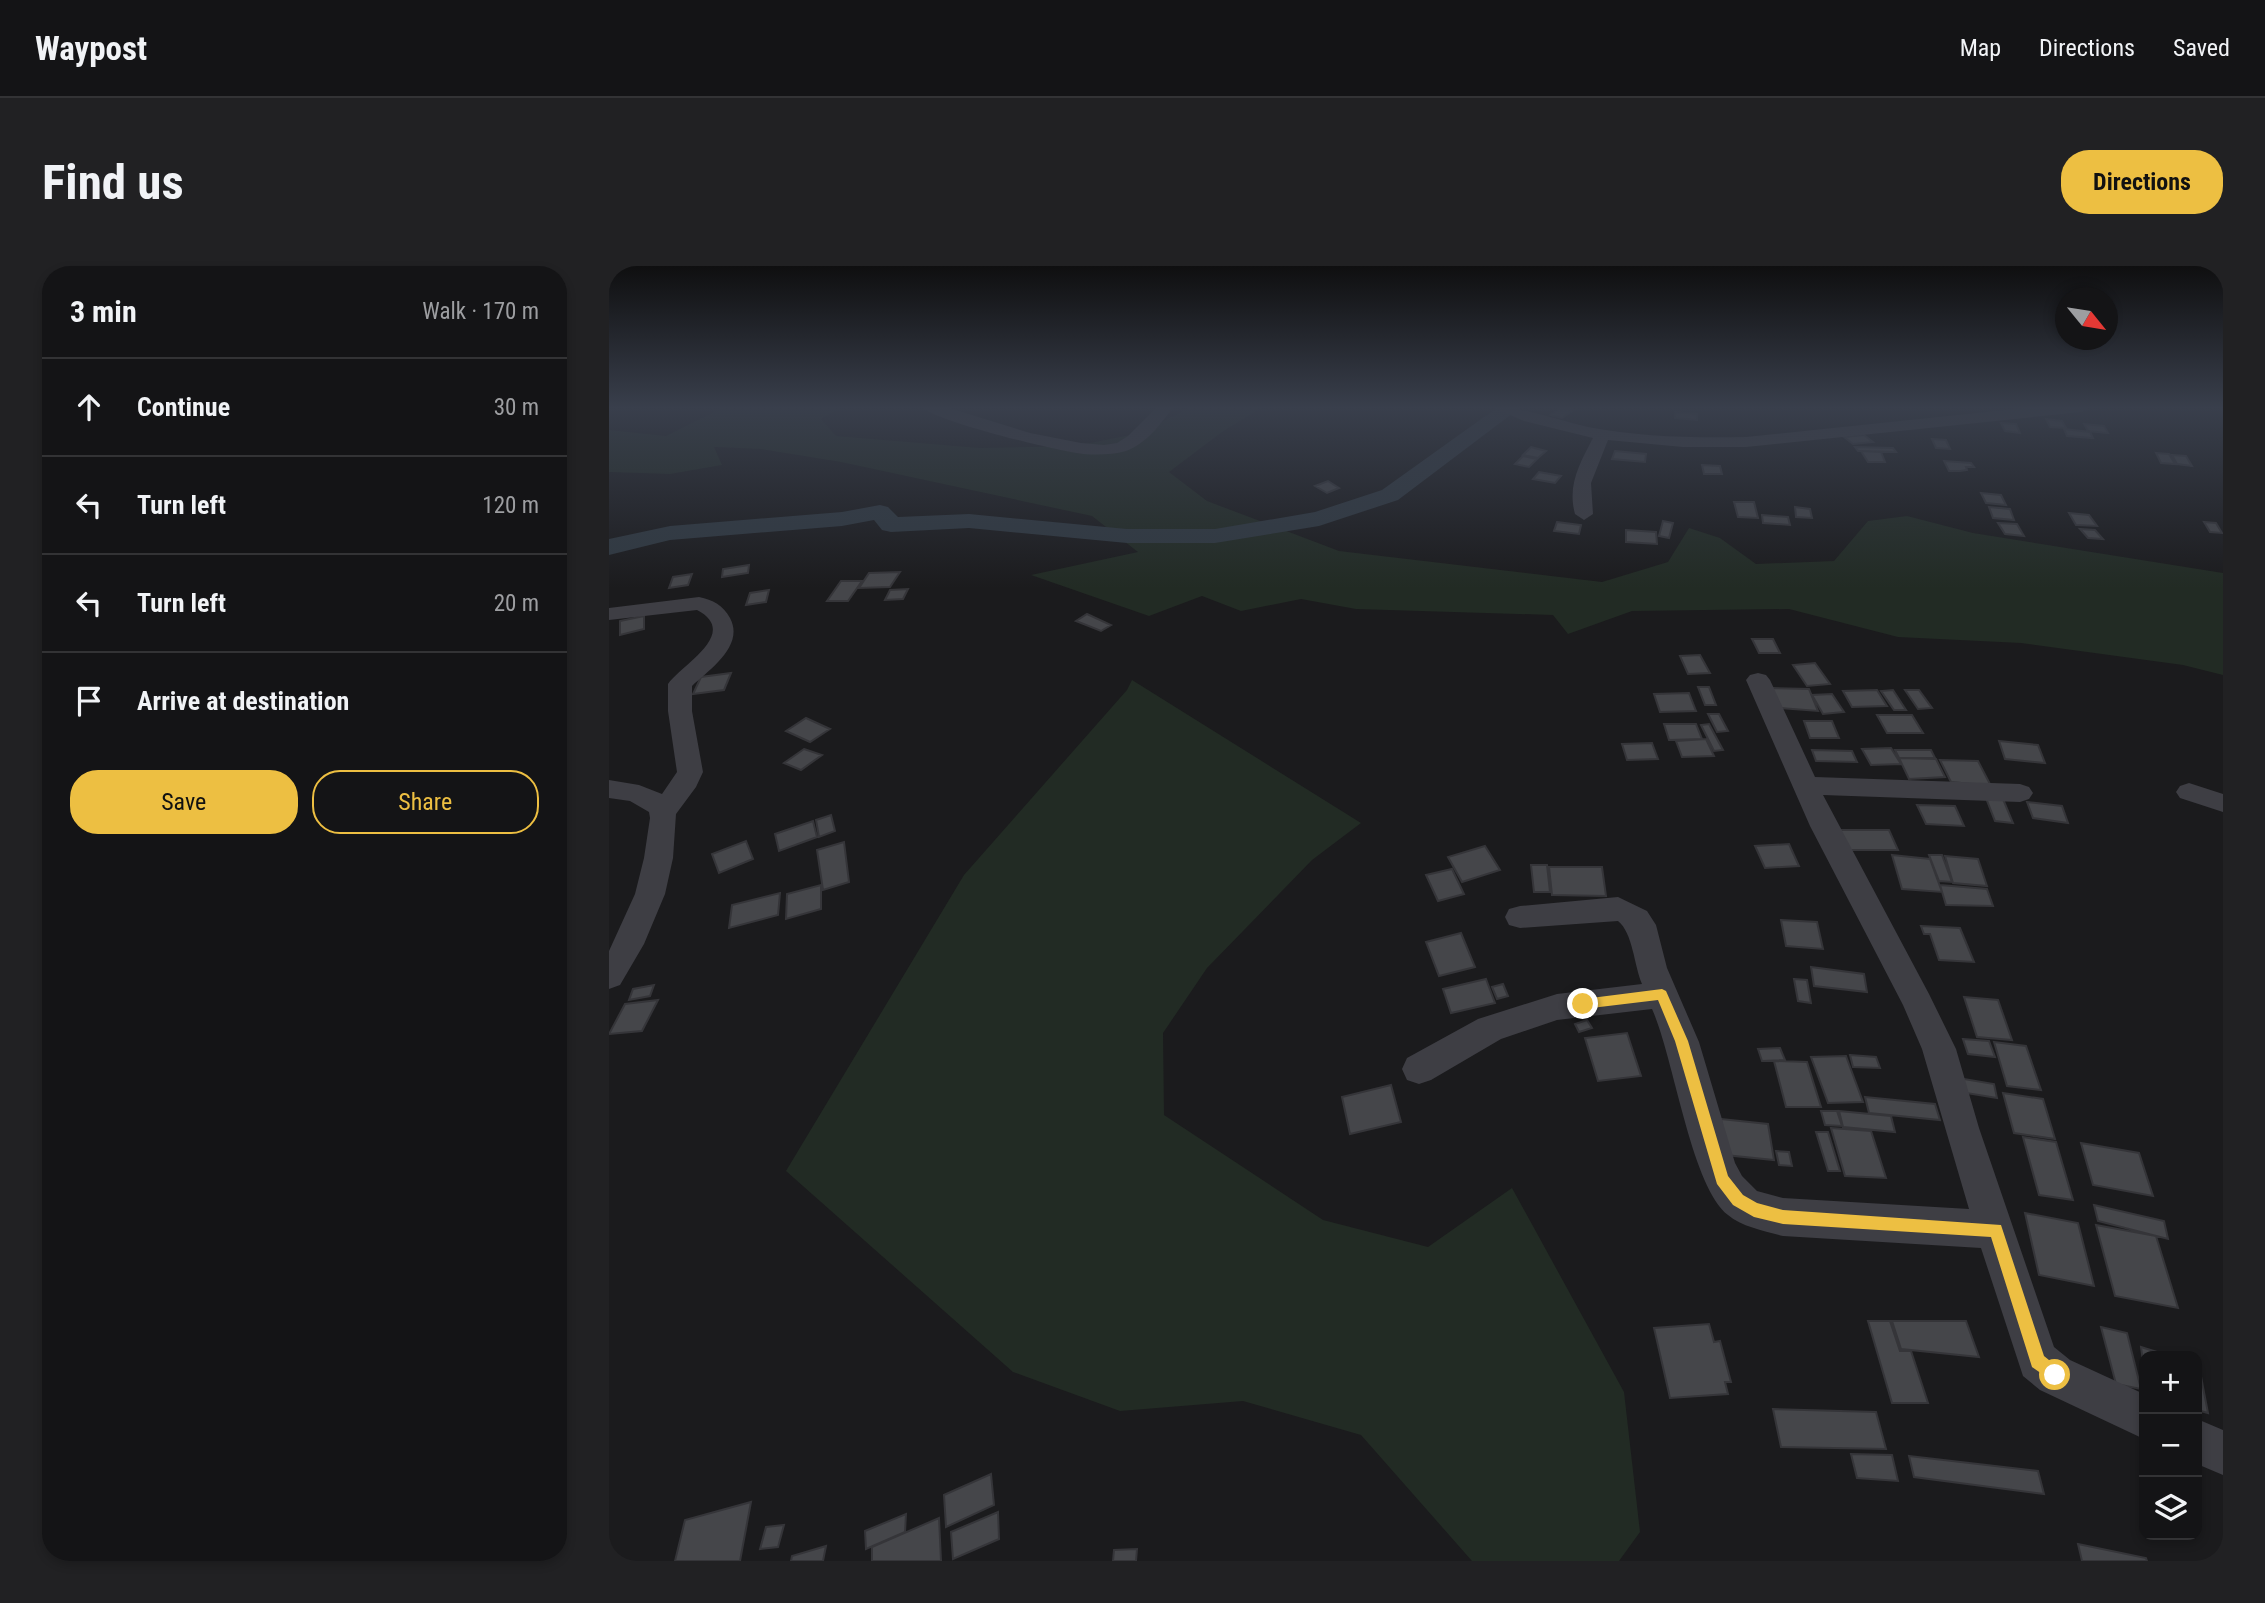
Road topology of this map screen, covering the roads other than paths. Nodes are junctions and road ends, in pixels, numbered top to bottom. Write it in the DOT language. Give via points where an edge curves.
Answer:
graph roads {
  1 [pos="1588,467"];
  2 [pos="1584,514"];
  3 [pos="609,614"];
  4 [pos="1758,680"];
  5 [pos="1805,786"];
  6 [pos="609,789"];
  7 [pos="2189,792"];
  8 [pos="2019,793"];
  9 [pos="2223,803"];
  10 [pos="662,813"];
  11 [pos="1520,918"];
  12 [pos="609,976"];
  13 [pos="1662,995"];
  14 [pos="1419,1069"];
  15 [pos="1996,1230"];
  16 [pos="2139,1415"];
  17 [pos="2202,1443"];
  18 [pos="2223,1453"];
  1 -- 2 [label="street" via="1579,489"];
  3 -- 10 [label="street" via="699,603 714,610 723,624 719,647 680,684 690,772"];
  4 -- 5 [label="street"];
  5 -- 8 [label="street"];
  5 -- 15 [label="street" via="1939,1049"];
  6 -- 10 [label="street" via="643,796"];
  7 -- 9 [label="street"];
  10 -- 12 [label="street" via="658,868 644,915"];
  11 -- 13 [label="street" via="1618,908 1631,913 1641,922"];
  13 -- 14 [label="street" via="1557,1007 1490,1029"];
  13 -- 15 [label="street" via="1682,1041 1722,1180 1738,1200 1754,1210 1783,1217"];
  15 -- 16 [label="street" via="2038,1361 2055,1375"];
  17 -- 18 [label="street"];
}
